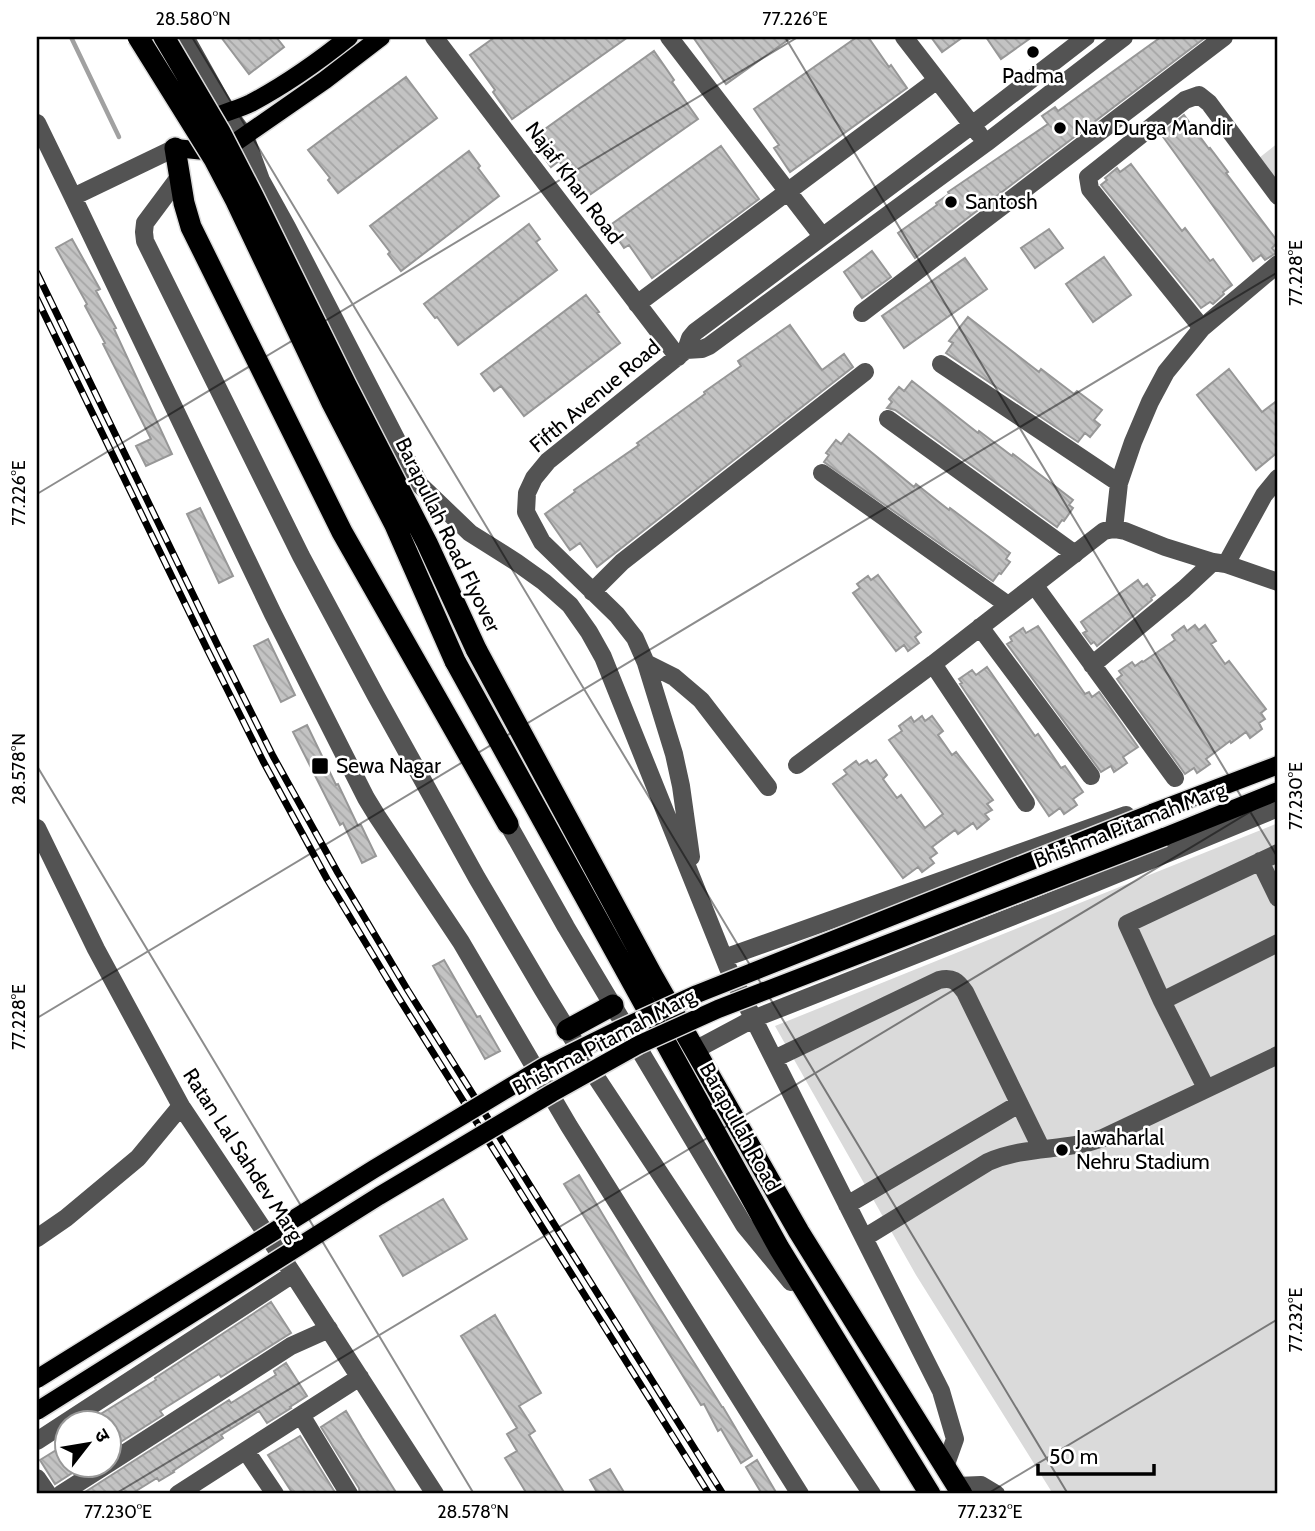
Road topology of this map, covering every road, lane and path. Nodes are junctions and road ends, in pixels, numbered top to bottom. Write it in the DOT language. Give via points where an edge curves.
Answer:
graph roads {
  1 [pos="138,37"];
  2 [pos="162,37"];
  3 [pos="185,37"];
  4 [pos="349,37"];
  5 [pos="381,37"];
  6 [pos="434,37"];
  7 [pos="669,37"];
  8 [pos="904,37"];
  9 [pos="1086,37"];
  10 [pos="1124,37"];
  11 [pos="1224,37"];
  12 [pos="937,80"];
  13 [pos="228,112"];
  14 [pos="205,122"];
  15 [pos="37,123"];
  16 [pos="972,125"];
  17 [pos="244,136"];
  18 [pos="986,144"];
  19 [pos="175,148"];
  20 [pos="224,148"];
  21 [pos="180,176"];
  22 [pos="261,180"];
  23 [pos="787,191"];
  24 [pos="1278,196"];
  25 [pos="73,197"];
  26 [pos="822,236"];
  27 [pos="1278,264"];
  28 [pos="637,304"];
  29 [pos="862,313"];
  30 [pos="1202,328"];
  31 [pos="682,353"];
  32 [pos="941,364"];
  33 [pos="865,372"];
  34 [pos="888,419"];
  35 [pos="822,473"];
  36 [pos="1278,478"];
  37 [pos="1119,484"];
  38 [pos="1114,529"];
  39 [pos="1075,554"];
  40 [pos="1219,563"];
  41 [pos="1278,582"];
  42 [pos="1035,586"];
  43 [pos="592,592"];
  44 [pos="1009,605"];
  45 [pos="980,627"];
  46 [pos="646,663"];
  47 [pos="933,664"];
  48 [pos="1092,665"];
  49 [pos="487,719"];
  50 [pos="457,734"];
  51 [pos="797,765"];
  52 [pos="1278,765"];
  53 [pos="1091,776"];
  54 [pos="519,778"];
  55 [pos="1175,778"];
  56 [pos="768,787"];
  57 [pos="1278,791"];
  58 [pos="491,793"];
  59 [pos="1026,803"];
  60 [pos="1278,808"];
  61 [pos="1152,813"];
  62 [pos="508,824"];
  63 [pos="37,828"];
  64 [pos="1278,853"];
  65 [pos="1260,861"];
  66 [pos="696,888"];
  67 [pos="1278,898"];
  68 [pos="1278,943"];
  69 [pos="724,958"];
  70 [pos="1163,1001"];
  71 [pos="614,1005"];
  72 [pos="753,1019"];
  73 [pos="567,1030"];
  74 [pos="695,1050"];
  75 [pos="1278,1055"];
  76 [pos="774,1059"];
  77 [pos="1206,1088"];
  78 [pos="1019,1104"];
  79 [pos="181,1106"];
  80 [pos="1041,1148"];
  81 [pos="847,1205"];
  82 [pos="37,1238"];
  83 [pos="864,1238"];
  84 [pos="293,1274"];
  85 [pos="826,1325"];
  86 [pos="329,1329"];
  87 [pos="360,1377"];
  88 [pos="37,1379"];
  89 [pos="37,1411"];
  90 [pos="301,1415"];
  91 [pos="37,1441"];
  92 [pos="246,1451"];
  93 [pos="122,1455"];
  94 [pos="945,1467"];
  95 [pos="37,1478"];
  96 [pos="86,1478"];
  97 [pos="960,1490"];
  98 [pos="48,1494"];
  99 [pos="61,1494"];
  100 [pos="178,1494"];
  101 [pos="275,1494"];
  102 [pos="349,1494"];
  103 [pos="435,1494"];
  104 [pos="800,1494"];
  105 [pos="872,1494"];
  106 [pos="930,1494"];
  107 [pos="996,1494"];
  1 -- 49 [label="highway, Barapullah Road Flyover, bridge" via="236,201 395,525 455,661"];
  2 -- 14 [label="street"];
  2 -- 74 [label="highway, Barapullah Road Flyover, bridge" via="248,185 476,649"];
  3 -- 13 [label="street"];
  4 -- 13 [label="main road" via="274,89"];
  5 -- 17 [label="main road"];
  6 -- 28 [label="street, Najaf Khan Road"];
  7 -- 23 [label="street"];
  8 -- 12 [label="street"];
  9 -- 16 [label="street, Fifth Avenue Road"];
  10 -- 18 [label="street, Fifth Avenue Road"];
  11 -- 29 [label="street"];
  12 -- 16 [label="street"];
  12 -- 23 [label="street"];
  13 -- 14 [label="main road"];
  13 -- 17 [label="street"];
  14 -- 19 [label="main road"];
  14 -- 20 [label="street"];
  15 -- 25 [label="street"];
  16 -- 18 [label="street"];
  16 -- 26 [label="street, Fifth Avenue Road"];
  17 -- 20 [label="main road"];
  17 -- 22 [label="street"];
  18 -- 31 [label="street, Fifth Avenue Road" via="709,346"];
  19 -- 20 [label="main road" via="215,152"];
  19 -- 21 [label="highway"];
  19 -- 25 [label="street"];
  20 -- 22 [label="street"];
  21 -- 50 [label="highway" via="191,227 293,435 342,532"];
  21 -- 73 [label="street" via="145,223 145,241 339,627"];
  22 -- 66 [label="street" via="420,485 470,533 544,582 570,605 589,632"];
  23 -- 26 [label="street"];
  23 -- 28 [label="street"];
  24 -- 30 [label="street" via="1199,95 1185,100 1088,177 1090,189"];
  25 -- 104 [label="street" via="366,797 461,942 569,1126"];
  26 -- 31 [label="street, Fifth Avenue Road" via="695,332"];
  27 -- 30 [label="street"];
  28 -- 31 [label="street, Najaf Khan Road"];
  30 -- 37 [label="street" via="1166,372 1150,402"];
  31 -- 43 [label="street, Fifth Avenue Road" via="548,461 527,493 526,512 542,542"];
  32 -- 37 [label="street"];
  33 -- 43 [label="street" via="622,562"];
  34 -- 39 [label="street"];
  35 -- 44 [label="street"];
  36 -- 40 [label="street"];
  37 -- 38 [label="street"];
  38 -- 39 [label="street" via="1104,531"];
  38 -- 40 [label="street"];
  39 -- 42 [label="street"];
  40 -- 41 [label="street"];
  40 -- 48 [label="street"];
  42 -- 44 [label="street"];
  42 -- 48 [label="street"];
  43 -- 46 [label="street, Fifth Avenue Road" via="635,638"];
  44 -- 45 [label="street"];
  45 -- 47 [label="street"];
  45 -- 53 [label="street"];
  46 -- 56 [label="street" via="674,677 701,700"];
  46 -- 66 [label="street, Fifth Avenue Road" via="674,754"];
  47 -- 51 [label="street"];
  47 -- 59 [label="street"];
  48 -- 55 [label="street"];
  49 -- 50 [label="highway"];
  49 -- 54 [label="highway, Barapullah Road Flyover"];
  50 -- 58 [label="highway"];
  52 -- 61 [label="main road, Bhishma Pitamah Marg"];
  54 -- 58 [label="highway"];
  54 -- 85 [label="highway, Barapullah Road"];
  57 -- 89 [label="main road, Bhishma Pitamah Marg, bridge" via="718,1009 638,1045 379,1196"];
  58 -- 62 [label="highway"];
  60 -- 72 [label="street"];
  61 -- 69 [label="street" via="1139,810"];
  61 -- 88 [label="main road, Bhishma Pitamah Marg, bridge" via="697,994 545,1066"];
  62 -- 71 [label="street"];
  63 -- 79 [label="street, Ratan Lal Sahdev Marg"];
  64 -- 65 [label="street"];
  65 -- 67 [label="street"];
  65 -- 70 [label="street" via="1127,924"];
  66 -- 69 [label="street"];
  68 -- 70 [label="street"];
  69 -- 72 [label="street"];
  70 -- 77 [label="street"];
  71 -- 73 [label="highway"];
  71 -- 85 [label="street" via="744,1225"];
  72 -- 74 [label="street"];
  72 -- 76 [label="street"];
  73 -- 105 [label="street"];
  74 -- 94 [label="highway, Barapullah Road" via="799,1232"];
  75 -- 77 [label="street"];
  76 -- 78 [label="street" via="948,978 965,992"];
  76 -- 81 [label="street"];
  77 -- 80 [label="street" via="1103,1138"];
  78 -- 80 [label="street"];
  78 -- 81 [label="street"];
  79 -- 82 [label="street" via="138,1158"];
  79 -- 84 [label="street, Ratan Lal Sahdev Marg"];
  80 -- 83 [label="street" via="988,1162"];
  81 -- 83 [label="street"];
  83 -- 94 [label="street" via="941,1391 955,1439"];
  84 -- 86 [label="street, Ratan Lal Sahdev Marg"];
  84 -- 91 [label="street"];
  85 -- 106 [label="highway, Barapullah Road"];
  86 -- 87 [label="street, Ratan Lal Sahdev Marg"];
  86 -- 93 [label="street" via="291,1346"];
  87 -- 90 [label="street"];
  87 -- 103 [label="street, Ratan Lal Sahdev Marg"];
  90 -- 92 [label="street"];
  90 -- 102 [label="street"];
  92 -- 100 [label="street"];
  92 -- 101 [label="street"];
  94 -- 97 [label="highway, Barapullah Road"];
  95 -- 98 [label="street"];
  96 -- 99 [label="street"];
  97 -- 107 [label="street" via="981,1485"];
}
